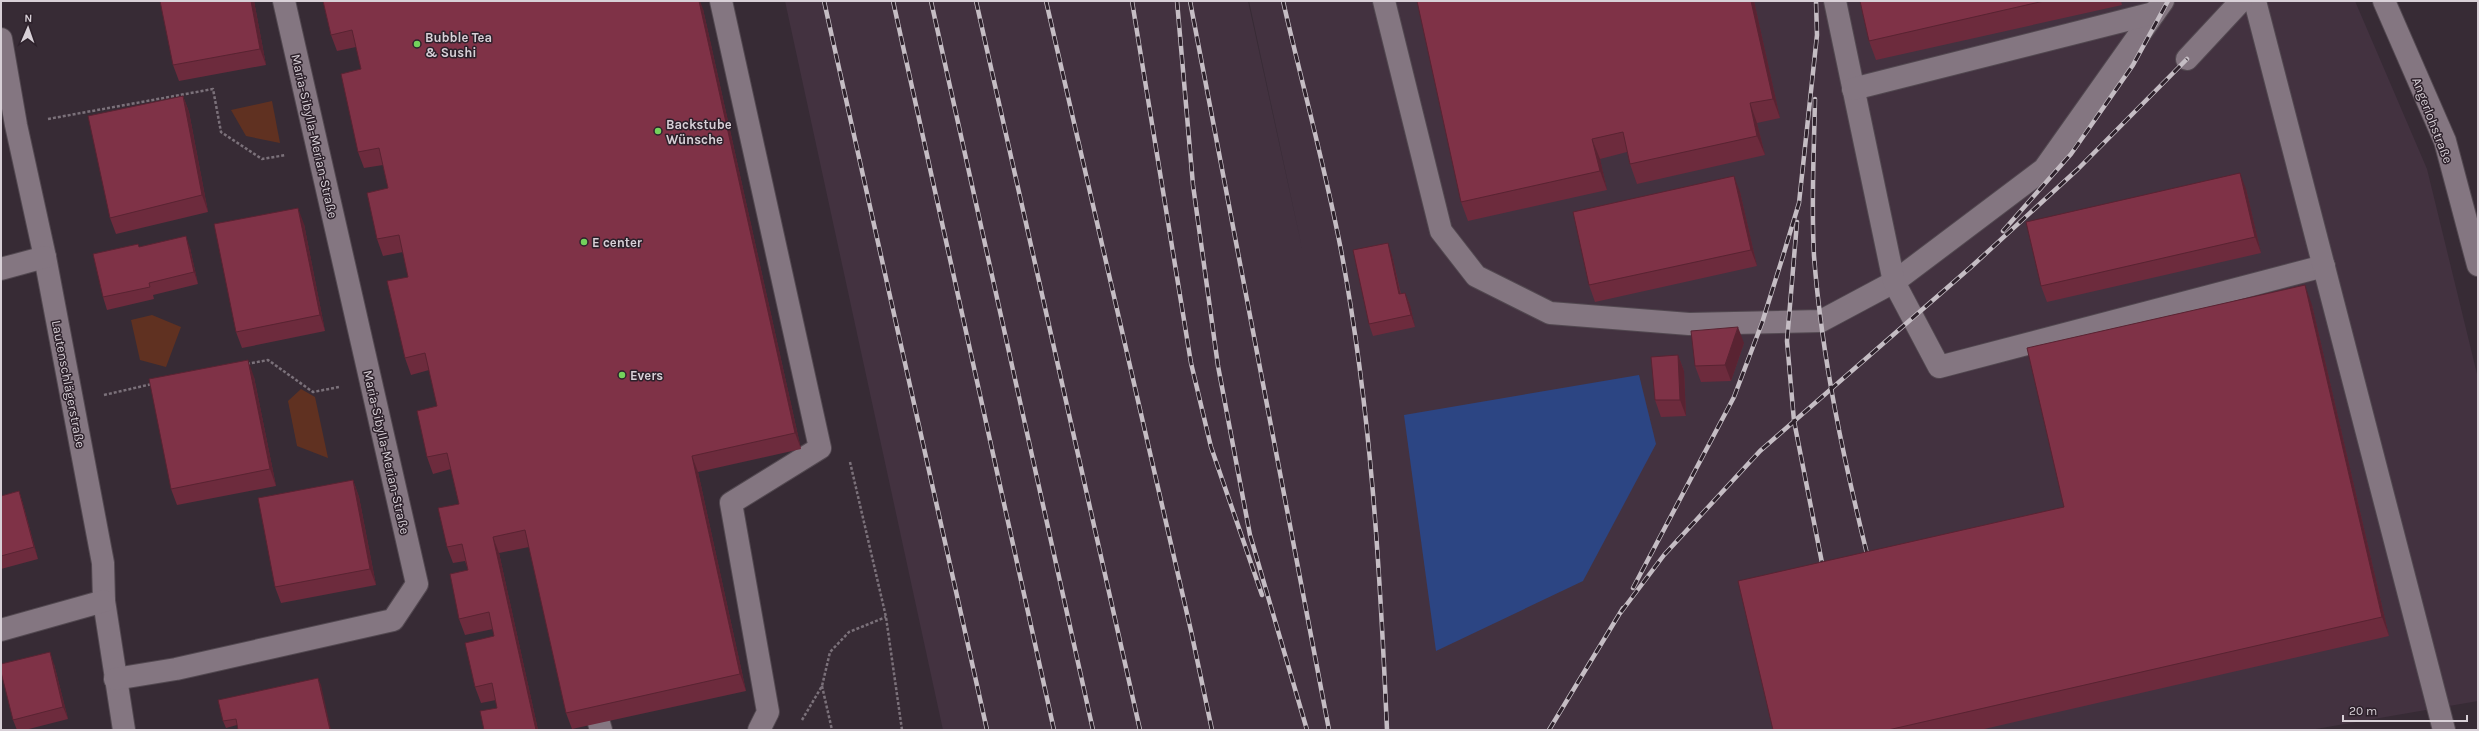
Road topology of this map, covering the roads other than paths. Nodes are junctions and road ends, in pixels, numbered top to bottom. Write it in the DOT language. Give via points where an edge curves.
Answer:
graph roads {
  1 [pos="284,1"];
  2 [pos="722,1"];
  3 [pos="1384,1"];
  4 [pos="1835,1"];
  5 [pos="2241,1"];
  6 [pos="2255,1"];
  7 [pos="2384,1"];
  8 [pos="2159,7"];
  9 [pos="1,39"];
  10 [pos="2187,58"];
  11 [pos="1853,89"];
  12 [pos="45,257"];
  13 [pos="2478,265"];
  14 [pos="2324,266"];
  15 [pos="1,269"];
  16 [pos="1894,282"];
  17 [pos="104,601"];
  18 [pos="1,630"];
  19 [pos="115,679"];
  20 [pos="124,730"];
  21 [pos="759,730"];
  22 [pos="2444,730"];
  1 -- 19 [label="street, Maria-Sibylla-Merian-Straße" via="417,584 393,620 176,669"];
  2 -- 21 [label="street" via="820,448 731,504 768,712"];
  3 -- 16 [label="street" via="1441,231 1476,276 1550,313 1689,324 1821,320"];
  4 -- 11 [label="street"];
  5 -- 10 [label="street"];
  6 -- 14 [label="street"];
  7 -- 13 [label="street, Angerlohstraße" via="2445,141"];
  8 -- 11 [label="street"];
  8 -- 16 [label="street" via="2044,168"];
  9 -- 12 [label="street, Lautenschlägerstraße" via="16,125"];
  11 -- 16 [label="street"];
  12 -- 15 [label="street"];
  12 -- 17 [label="street, Lautenschlägerstraße" via="103,564"];
  14 -- 16 [label="street" via="1939,367"];
  14 -- 22 [label="street"];
  17 -- 18 [label="street"];
  17 -- 19 [label="street, Lautenschlägerstraße"];
  19 -- 20 [label="street, Lautenschlägerstraße"];
}
